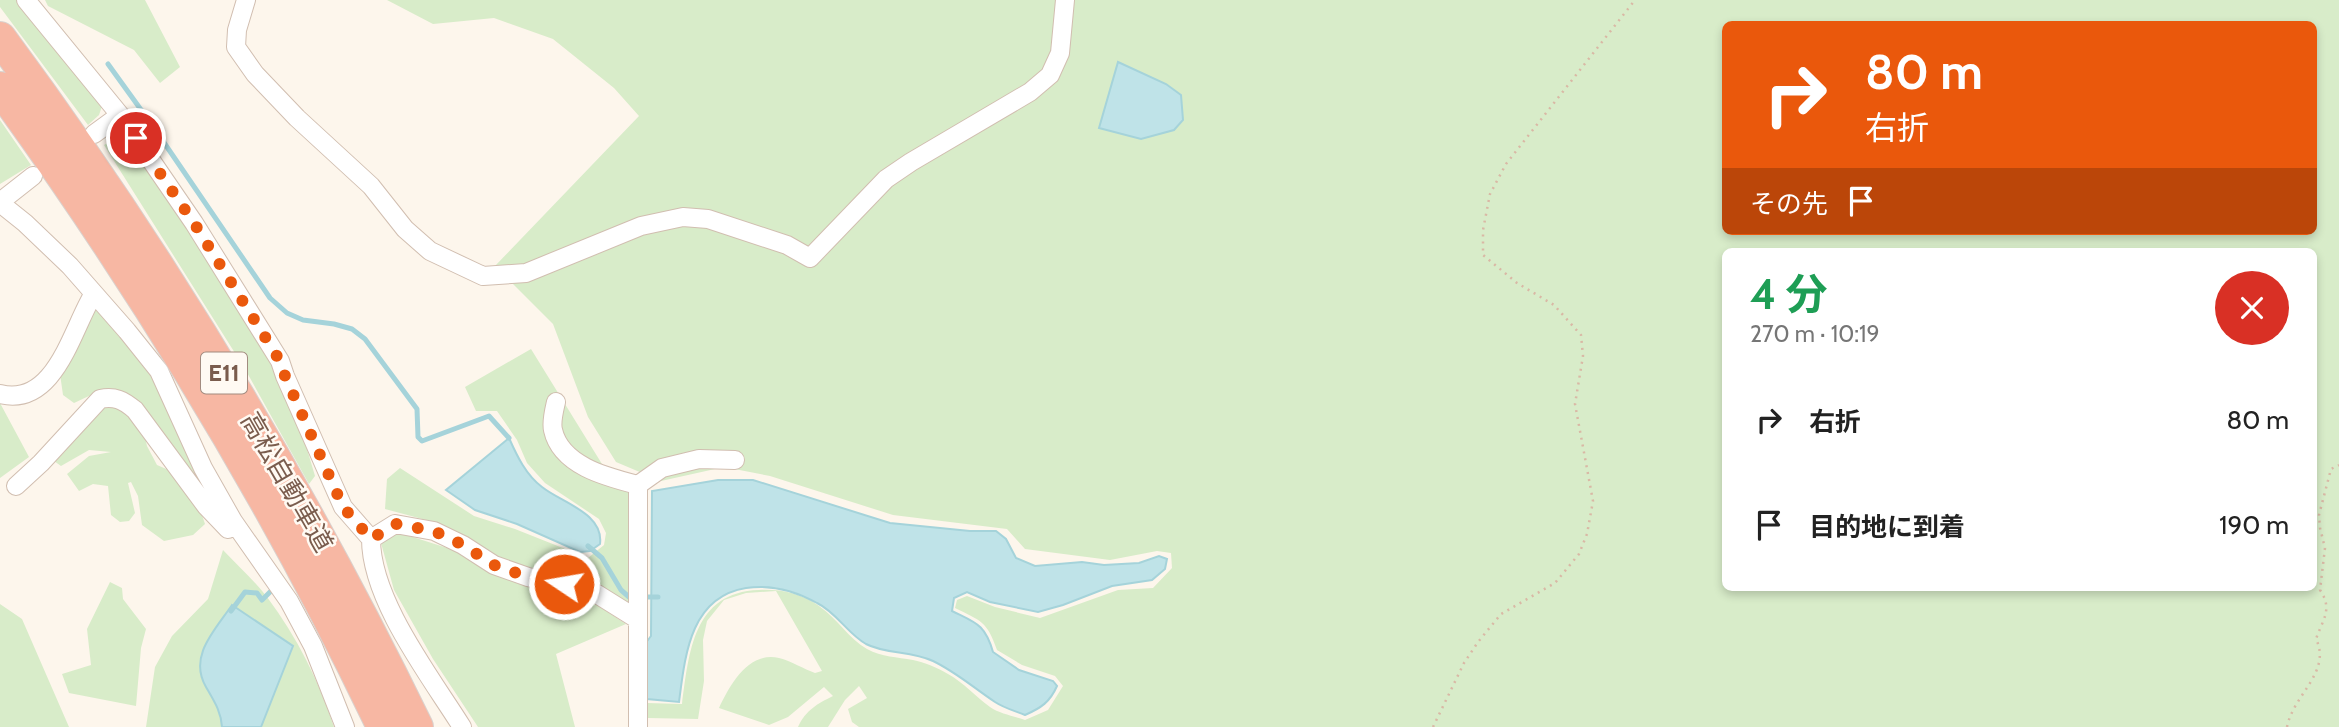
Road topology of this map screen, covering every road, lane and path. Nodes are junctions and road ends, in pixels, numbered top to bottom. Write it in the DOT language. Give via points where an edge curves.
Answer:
graph roads {
  1 [pos="26,0"];
  2 [pos="246,0"];
  3 [pos="1065,0"];
  4 [pos="1635,0"];
  5 [pos="0,38"];
  6 [pos="0,88"];
  7 [pos="120,115"];
  8 [pos="94,134"];
  9 [pos="33,176"];
  10 [pos="0,202"];
  11 [pos="93,295"];
  12 [pos="0,394"];
  13 [pos="556,402"];
  14 [pos="735,460"];
  15 [pos="2339,465"];
  16 [pos="638,485"];
  17 [pos="16,486"];
  18 [pos="235,524"];
  19 [pos="371,539"];
  20 [pos="637,619"];
  21 [pos="345,727"];
  22 [pos="383,727"];
  23 [pos="417,727"];
  24 [pos="463,727"];
  25 [pos="638,727"];
  26 [pos="1433,727"];
  27 [pos="2287,727"];
  1 -- 7 [label="street"];
  2 -- 3 [label="street" via="236,47 255,74 371,186 405,229 430,251 483,276 526,273 641,226 683,217 708,219 787,245 810,258 886,179 1030,92 1050,75 1060,52"];
  4 -- 26 [label="path" via="1506,164 1490,194 1483,230 1483,255 1554,305 1581,335 1583,356 1576,404 1593,501 1587,534 1555,583 1501,614 1478,642"];
  5 -- 23 [label="highway, 高松自動車道 / E11" via="149,252 272,452 365,620"];
  6 -- 22 [label="highway, 高松自動車道 / E11" via="129,272 246,467 338,633"];
  7 -- 8 [label="street"];
  7 -- 19 [label="street" via="280,361 343,507"];
  9 -- 10 [label="street"];
  10 -- 11 [label="street" via="70,266"];
  11 -- 12 [label="street" via="59,365 37,388 21,395"];
  11 -- 18 [label="street" via="159,371 203,468"];
  13 -- 16 [label="street" via="552,428 559,447 602,475"];
  14 -- 16 [label="street" via="699,459 662,468"];
  15 -- 27 [label="path" via="2331,470 2319,515 2325,548 2320,590 2328,607 2316,639 2322,651 2320,664"];
  16 -- 20 [label="street"];
  17 -- 18 [label="street" via="100,399 110,397 135,410 206,506 228,529"];
  18 -- 21 [label="street" via="289,601 313,646"];
  19 -- 20 [label="street" via="396,524 434,531 494,565 597,594"];
  19 -- 24 [label="street" via="371,558 382,591"];
  20 -- 25 [label="street"];
}
